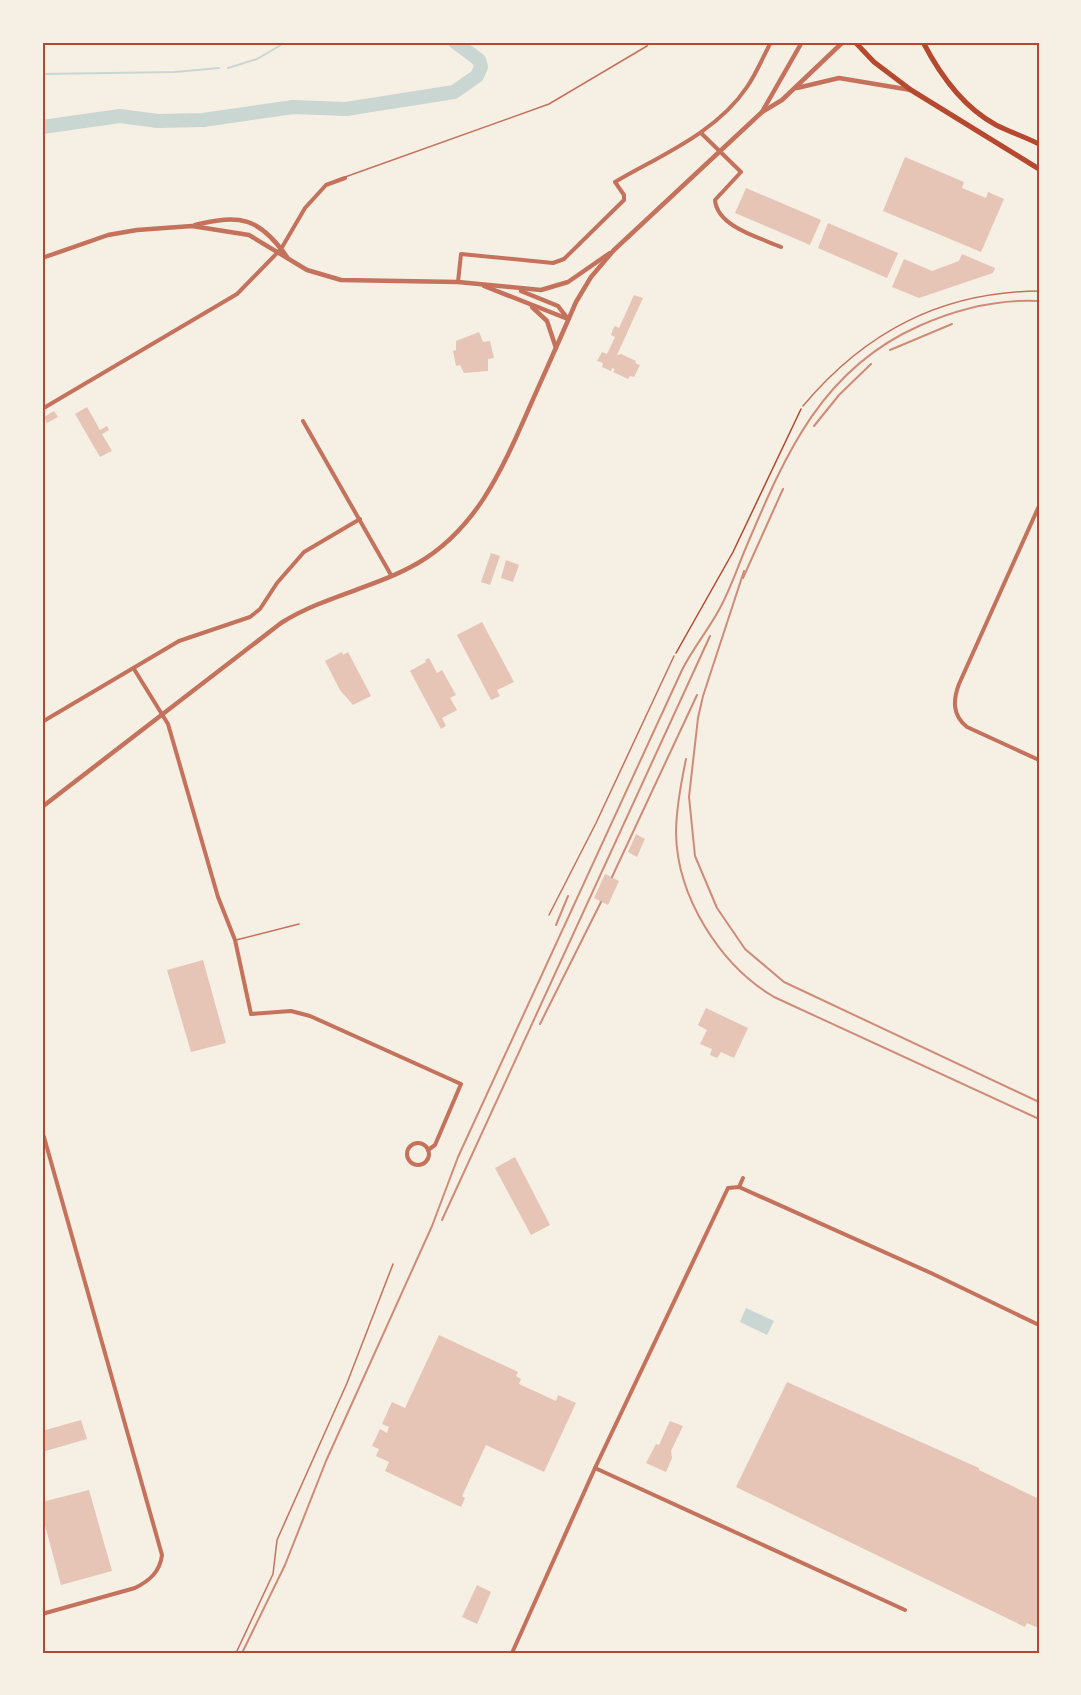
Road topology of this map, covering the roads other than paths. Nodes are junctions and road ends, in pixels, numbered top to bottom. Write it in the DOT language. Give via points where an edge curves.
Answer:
graph roads {
  1 [pos="649,42"];
  2 [pos="771,42"];
  3 [pos="802,42"];
  4 [pos="843,42"];
  5 [pos="855,42"];
  6 [pos="923,42"];
  7 [pos="794,89"];
  8 [pos="910,90"];
  9 [pos="762,112"];
  10 [pos="701,133"];
  11 [pos="1039,144"];
  12 [pos="720,152"];
  13 [pos="1039,169"];
  14 [pos="345,178"];
  15 [pos="192,226"];
  16 [pos="781,247"];
  17 [pos="614,250"];
  18 [pos="279,251"];
  19 [pos="42,258"];
  20 [pos="458,282"];
  21 [pos="479,284"];
  22 [pos="515,289"];
  23 [pos="1039,291"];
  24 [pos="528,304"];
  25 [pos="568,319"];
  26 [pos="556,348"];
  27 [pos="43,406"];
  28 [pos="803,406"];
  29 [pos="303,421"];
  30 [pos="1039,506"];
  31 [pos="360,519"];
  32 [pos="392,575"];
  33 [pos="674,656"];
  34 [pos="134,669"];
  35 [pos="162,715"];
  36 [pos="42,722"];
  37 [pos="1039,760"];
  38 [pos="42,807"];
  39 [pos="549,915"];
  40 [pos="299,924"];
  41 [pos="235,940"];
  42 [pos="42,1130"];
  43 [pos="428,1150"];
  44 [pos="743,1178"];
  45 [pos="739,1187"];
  46 [pos="393,1264"];
  47 [pos="1039,1325"];
  48 [pos="595,1468"];
  49 [pos="905,1610"];
  50 [pos="42,1614"];
  51 [pos="236,1653"];
  52 [pos="512,1653"];
  1 -- 14 [label="lane" via="549,104"];
  2 -- 10 [label="street" via="748,87"];
  3 -- 9 [label="street"];
  4 -- 7 [label="street"];
  5 -- 8 [label="main road"];
  6 -- 11 [label="main road" via="946,81 975,110 996,125"];
  7 -- 8 [label="street" via="839,78"];
  7 -- 9 [label="street"];
  8 -- 13 [label="main road"];
  9 -- 12 [label="street"];
  10 -- 12 [label="street"];
  10 -- 20 [label="street" via="615,182 624,200 558,262 461,254"];
  12 -- 16 [label="street" via="741,172 715,200 715,205 731,223"];
  12 -- 17 [label="street"];
  14 -- 18 [label="street" via="326,185 305,208"];
  15 -- 18 [label="street" via="249,235"];
  15 -- 18 [label="street" via="243,219 258,225"];
  15 -- 19 [label="street" via="108,235"];
  17 -- 22 [label="street" via="560,285 541,290"];
  17 -- 25 [label="street" via="584,287"];
  18 -- 20 [label="street" via="314,273 341,280"];
  18 -- 27 [label="street" via="246,286 223,303"];
  20 -- 21 [label="street"];
  21 -- 22 [label="street"];
  21 -- 24 [label="street"];
  22 -- 25 [label="street" via="558,306"];
  23 -- 28 [label="lane" via="1012,291 953,304 889,330 830,375"];
  24 -- 25 [label="street"];
  24 -- 26 [label="street" via="547,321"];
  25 -- 26 [label="street"];
  26 -- 32 [label="street" via="509,455 477,509 457,533 429,556"];
  29 -- 31 [label="street"];
  30 -- 37 [label="street" via="959,684 954,704 958,718 967,727"];
  31 -- 32 [label="street"];
  31 -- 34 [label="street" via="304,552 251,617 179,641"];
  32 -- 35 [label="street" via="292,616"];
  33 -- 39 [label="lane"];
  34 -- 35 [label="street"];
  34 -- 36 [label="street"];
  35 -- 38 [label="street"];
  35 -- 41 [label="street" via="173,736 218,897"];
  40 -- 41 [label="lane"];
  41 -- 43 [label="street" via="252,1014 291,1011 310,1016 461,1084 435,1144"];
  42 -- 50 [label="street" via="162,1555 160,1566 147,1582 135,1588"];
  43 -- 43 [label="street" via="423,1144 413,1144 408,1149 408,1159 423,1164 428,1159"];
  44 -- 45 [label="street"];
  45 -- 47 [label="street"];
  45 -- 48 [label="street" via="728,1188"];
  46 -- 51 [label="lane" via="347,1383 277,1539 273,1574"];
  48 -- 49 [label="street"];
  48 -- 52 [label="street"];
}
